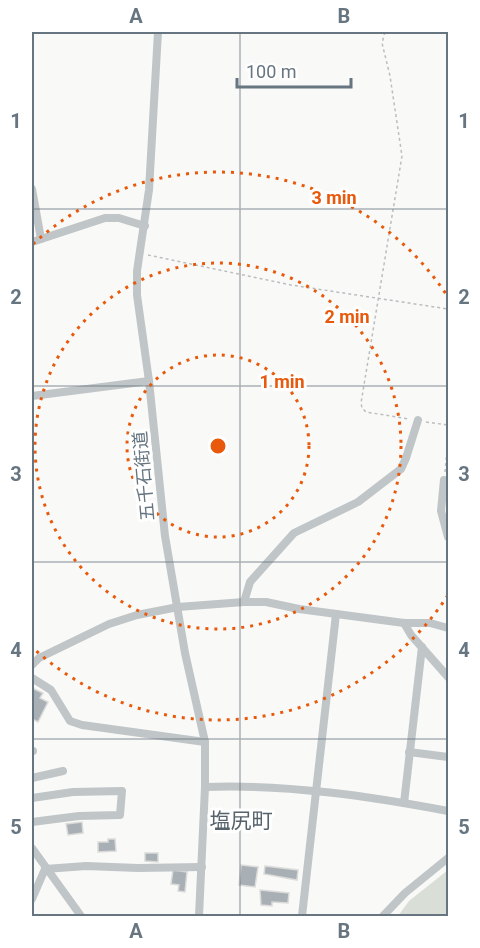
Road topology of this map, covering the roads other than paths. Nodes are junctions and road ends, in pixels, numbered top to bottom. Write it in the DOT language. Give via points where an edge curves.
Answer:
graph roads {
  1 [pos="158,32"];
  2 [pos="32,189"];
  3 [pos="145,226"];
  4 [pos="41,239"];
  5 [pos="32,242"];
  6 [pos="150,381"];
  7 [pos="32,396"];
  8 [pos="418,420"];
  9 [pos="444,480"];
  10 [pos="448,537"];
  11 [pos="244,602"];
  12 [pos="178,607"];
  13 [pos="336,614"];
  14 [pos="404,623"];
  15 [pos="448,628"];
  16 [pos="422,647"];
  17 [pos="32,665"];
  18 [pos="448,677"];
  19 [pos="32,678"];
  20 [pos="205,742"];
  21 [pos="409,752"];
  22 [pos="448,757"];
  23 [pos="63,771"];
  24 [pos="32,778"];
  25 [pos="205,787"];
  26 [pos="316,792"];
  27 [pos="32,798"];
  28 [pos="404,803"];
  29 [pos="448,811"];
  30 [pos="32,822"];
  31 [pos="32,848"];
  32 [pos="448,858"];
  33 [pos="202,867"];
  34 [pos="45,869"];
  35 [pos="32,899"];
  36 [pos="81,916"];
  37 [pos="199,916"];
  38 [pos="302,916"];
  39 [pos="383,916"];
  1 -- 3 [label="street, 五千石街道"];
  2 -- 4 [label="street"];
  3 -- 4 [label="street" via="105,218"];
  3 -- 6 [label="street, 五千石街道" via="136,271"];
  4 -- 5 [label="street"];
  6 -- 7 [label="street"];
  6 -- 12 [label="street, 五千石街道" via="165,536"];
  8 -- 11 [label="street" via="401,469 358,502 294,533 250,582"];
  9 -- 10 [label="street" via="441,511"];
  11 -- 12 [label="street"];
  11 -- 13 [label="street"];
  12 -- 17 [label="street" via="108,624"];
  12 -- 20 [label="street, 五千石街道"];
  13 -- 14 [label="street"];
  13 -- 26 [label="street"];
  14 -- 15 [label="street"];
  14 -- 16 [label="street"];
  16 -- 18 [label="street"];
  16 -- 21 [label="street"];
  19 -- 20 [label="street" via="51,690 66,717 76,723"];
  20 -- 25 [label="street, 五千石街道"];
  21 -- 22 [label="street"];
  21 -- 28 [label="street"];
  23 -- 24 [label="street"];
  25 -- 26 [label="street" via="250,786"];
  25 -- 33 [label="street, 五千石街道"];
  26 -- 28 [label="street"];
  26 -- 38 [label="street"];
  27 -- 30 [label="street" via="122,791 120,815"];
  28 -- 29 [label="street"];
  31 -- 34 [label="street"];
  32 -- 39 [label="street"];
  33 -- 34 [label="street"];
  33 -- 37 [label="street, 五千石街道"];
  34 -- 35 [label="street"];
  34 -- 36 [label="street"];
}
